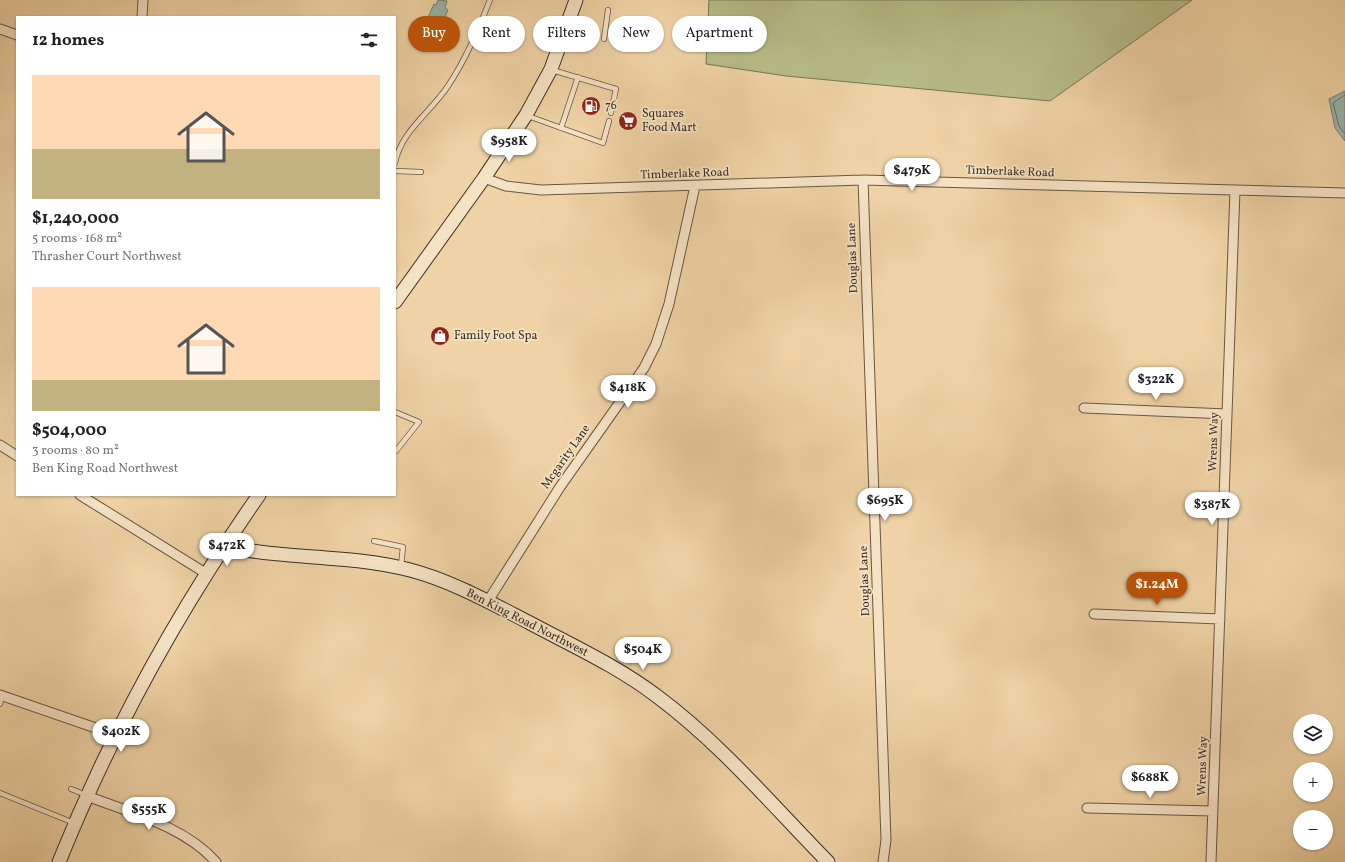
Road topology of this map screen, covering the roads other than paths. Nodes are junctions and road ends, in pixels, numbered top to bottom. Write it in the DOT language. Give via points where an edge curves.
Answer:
graph roads {
  1 [pos="143,0"];
  2 [pos="490,0"];
  3 [pos="576,0"];
  4 [pos="608,10"];
  5 [pos="142,16"];
  6 [pos="571,16"];
  7 [pos="0,29"];
  8 [pos="16,35"];
  9 [pos="604,39"];
  10 [pos="558,52"];
  11 [pos="551,69"];
  12 [pos="578,77"];
  13 [pos="610,112"];
  14 [pos="526,115"];
  15 [pos="608,121"];
  16 [pos="562,128"];
  17 [pos="396,158"];
  18 [pos="396,171"];
  19 [pos="422,172"];
  20 [pos="484,178"];
  21 [pos="863,180"];
  22 [pos="695,186"];
  23 [pos="1234,190"];
  24 [pos="1345,193"];
  25 [pos="396,301"];
  26 [pos="1084,408"];
  27 [pos="396,412"];
  28 [pos="1227,414"];
  29 [pos="0,445"];
  30 [pos="396,451"];
  31 [pos="16,455"];
  32 [pos="84,496"];
  33 [pos="258,496"];
  34 [pos="374,541"];
  35 [pos="225,546"];
  36 [pos="400,568"];
  37 [pos="207,574"];
  38 [pos="488,601"];
  39 [pos="1094,614"];
  40 [pos="1220,619"];
  41 [pos="1,698"];
  42 [pos="116,735"];
  43 [pos="71,789"];
  44 [pos="0,793"];
  45 [pos="87,796"];
  46 [pos="1087,808"];
  47 [pos="1213,811"];
  48 [pos="75,823"];
  49 [pos="59,862"];
  50 [pos="216,862"];
  51 [pos="828,862"];
  52 [pos="884,862"];
  53 [pos="1211,862"];
  1 -- 5 [label="street"];
  2 -- 17 [label="lane" via="464,60 447,88 404,138"];
  3 -- 6 [label="main road"];
  4 -- 9 [label="lane"];
  7 -- 8 [label="street"];
  10 -- 11 [label="main road"];
  11 -- 12 [label="lane"];
  11 -- 14 [label="main road"];
  12 -- 13 [label="lane" via="616,88"];
  12 -- 16 [label="lane"];
  14 -- 16 [label="lane"];
  14 -- 20 [label="main road"];
  15 -- 16 [label="lane" via="603,143"];
  18 -- 19 [label="lane"];
  20 -- 22 [label="street, Timberlake Road" via="506,186 541,190"];
  20 -- 25 [label="main road"];
  21 -- 22 [label="street, Timberlake Road"];
  21 -- 23 [label="street, Timberlake Road"];
  21 -- 52 [label="street, Douglas Lane" via="886,840"];
  22 -- 38 [label="street, Mcgarity Lane" via="669,304 656,344 644,368 560,487"];
  23 -- 24 [label="street, Timberlake Road"];
  23 -- 28 [label="street, Wrens Way"];
  26 -- 28 [label="street"];
  27 -- 30 [label="lane" via="419,422"];
  28 -- 40 [label="street, Wrens Way"];
  29 -- 31 [label="street"];
  32 -- 37 [label="street"];
  33 -- 35 [label="main road"];
  34 -- 36 [label="lane" via="403,547"];
  35 -- 36 [label="main road, Ben King Road Northwest" via="258,552 366,561"];
  35 -- 37 [label="main road"];
  36 -- 38 [label="main road, Ben King Road Northwest" via="443,581"];
  37 -- 42 [label="main road"];
  38 -- 51 [label="main road, Ben King Road Northwest" via="627,676 669,704"];
  39 -- 40 [label="street"];
  40 -- 47 [label="street, Wrens Way"];
  41 -- 42 [label="street"];
  42 -- 45 [label="main road"];
  43 -- 45 [label="lane"];
  44 -- 48 [label="lane"];
  45 -- 48 [label="main road"];
  45 -- 50 [label="street" via="178,833 205,850"];
  46 -- 47 [label="street"];
  47 -- 53 [label="street, Wrens Way"];
  48 -- 49 [label="main road"];
}
